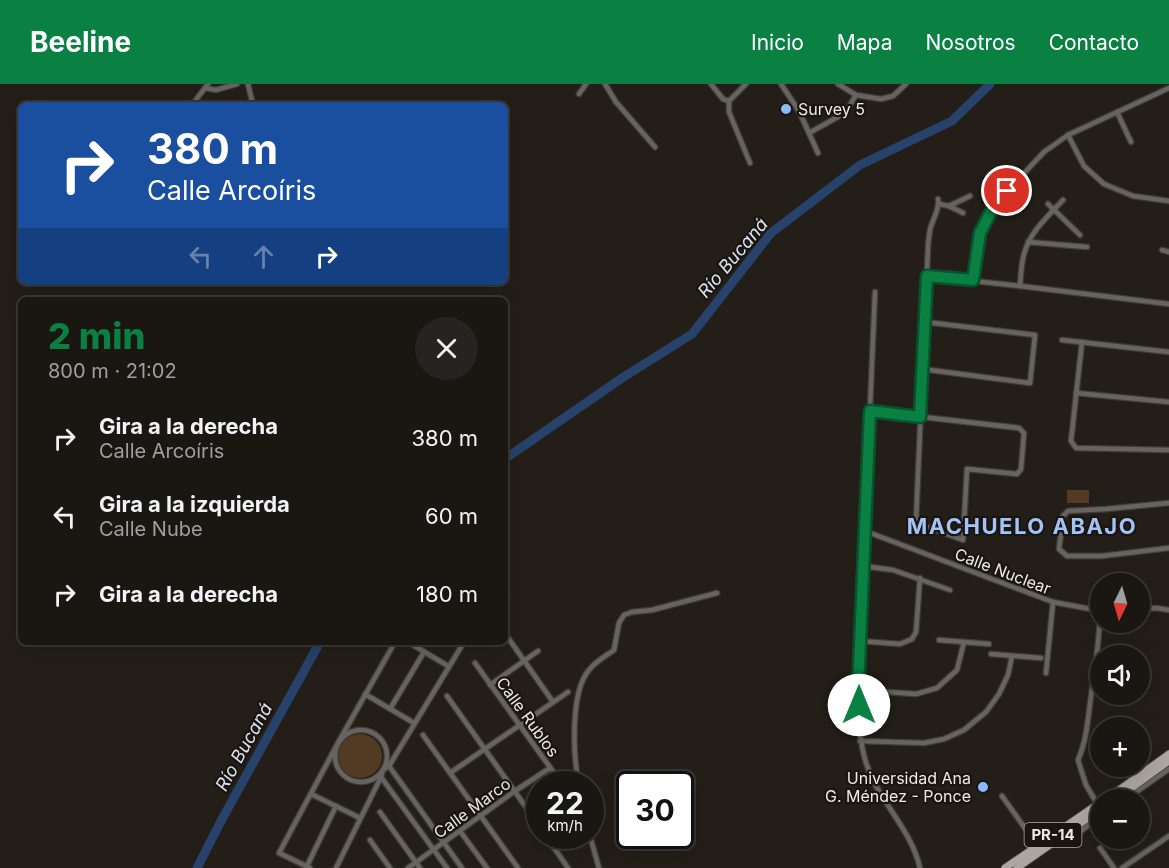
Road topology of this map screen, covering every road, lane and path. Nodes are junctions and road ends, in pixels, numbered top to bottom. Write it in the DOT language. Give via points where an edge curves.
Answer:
graph roads {
  1 [pos="237,84"];
  2 [pos="248,84"];
  3 [pos="586,84"];
  4 [pos="605,84"];
  5 [pos="711,84"];
  6 [pos="746,84"];
  7 [pos="781,84"];
  8 [pos="838,84"];
  9 [pos="906,84"];
  10 [pos="206,86"];
  11 [pos="1167,89"];
  12 [pos="579,94"];
  13 [pos="856,95"];
  14 [pos="1169,98"];
  15 [pos="729,101"];
  16 [pos="194,102"];
  17 [pos="252,102"];
  18 [pos="1117,112"];
  19 [pos="809,133"];
  20 [pos="1068,135"];
  21 [pos="1131,142"];
  22 [pos="655,147"];
  23 [pos="818,153"];
  24 [pos="750,163"];
  25 [pos="970,196"];
  26 [pos="1063,200"];
  27 [pos="1169,201"];
  28 [pos="1048,204"];
  29 [pos="949,206"];
  30 [pos="1053,210"];
  31 [pos="963,213"];
  32 [pos="1080,234"];
  33 [pos="1028,242"];
  34 [pos="1087,247"];
  35 [pos="1162,250"];
  36 [pos="1169,252"];
  37 [pos="927,276"];
  38 [pos="973,280"];
  39 [pos="1020,286"];
  40 [pos="875,292"];
  41 [pos="1169,304"];
  42 [pos="925,322"];
  43 [pos="1062,340"];
  44 [pos="1082,342"];
  45 [pos="1169,352"];
  46 [pos="922,369"];
  47 [pos="1076,393"];
  48 [pos="1169,402"];
  49 [pos="870,411"];
  50 [pos="920,417"];
  51 [pos="1169,450"];
  52 [pos="1169,503"];
  53 [pos="865,531"];
  54 [pos="1169,548"];
  55 [pos="863,566"];
  56 [pos="920,578"];
  57 [pos="950,590"];
  58 [pos="717,593"];
  59 [pos="1053,602"];
  60 [pos="1150,608"];
  61 [pos="1090,609"];
  62 [pos="1169,610"];
  63 [pos="1099,633"];
  64 [pos="509,639"];
  65 [pos="939,640"];
  66 [pos="860,641"];
  67 [pos="964,642"];
  68 [pos="989,644"];
  69 [pos="393,645"];
  70 [pos="413,645"];
  71 [pos="462,645"];
  72 [pos="538,651"];
  73 [pos="424,652"];
  74 [pos="991,654"];
  75 [pos="1012,656"];
  76 [pos="1041,658"];
  77 [pos="524,661"];
  78 [pos="475,663"];
  79 [pos="448,666"];
  80 [pos="1046,673"];
  81 [pos="490,684"];
  82 [pos="858,690"];
  83 [pos="568,692"];
  84 [pos="365,694"];
  85 [pos="447,696"];
  86 [pos="553,702"];
  87 [pos="390,709"];
  88 [pos="414,723"];
  89 [pos="519,726"];
  90 [pos="423,735"];
  91 [pos="860,741"];
  92 [pos="338,742"];
  93 [pos="484,750"];
  94 [pos="1169,754"];
  95 [pos="1169,761"];
  96 [pos="389,766"];
  97 [pos="550,768"];
  98 [pos="1169,769"];
  99 [pos="383,770"];
  100 [pos="552,771"];
  101 [pos="577,771"];
  102 [pos="450,773"];
  103 [pos="381,777"];
  104 [pos="1120,789"];
  105 [pos="1130,789"];
  106 [pos="1141,789"];
  107 [pos="515,791"];
  108 [pos="1090,791"];
  109 [pos="311,794"];
  110 [pos="1002,796"];
  111 [pos="336,806"];
  112 [pos="526,807"];
  113 [pos="380,812"];
  114 [pos="1090,812"];
  115 [pos="1090,814"];
  116 [pos="481,816"];
  117 [pos="360,818"];
  118 [pos="1090,825"];
  119 [pos="460,831"];
  120 [pos="1065,834"];
  121 [pos="1169,836"];
  122 [pos="370,840"];
  123 [pos="444,843"];
  124 [pos="1037,845"];
  125 [pos="434,849"];
  126 [pos="555,849"];
  127 [pos="594,849"];
  128 [pos="1101,849"];
  129 [pos="416,862"];
  130 [pos="309,867"];
  131 [pos="336,868"];
  132 [pos="390,868"];
  133 [pos="408,868"];
  134 [pos="420,868"];
  135 [pos="447,868"];
  136 [pos="462,868"];
  137 [pos="487,868"];
  138 [pos="518,868"];
  139 [pos="568,868"];
  140 [pos="599,868"];
  141 [pos="920,868"];
  142 [pos="1005,868"];
  143 [pos="1017,868"];
  144 [pos="1114,868"];
  145 [pos="1122,868"];
  1 -- 10 [label="street" via="216,90"];
  2 -- 17 [label="street"];
  3 -- 12 [label="street"];
  4 -- 22 [label="street"];
  5 -- 15 [label="street"];
  6 -- 15 [label="street"];
  7 -- 19 [label="street"];
  8 -- 13 [label="street"];
  9 -- 13 [label="street" via="893,96 881,99"];
  10 -- 16 [label="street"];
  11 -- 14 [label="street"];
  11 -- 18 [label="street"];
  13 -- 19 [label="street" via="845,113"];
  15 -- 24 [label="street" via="729,112"];
  18 -- 20 [label="street"];
  18 -- 21 [label="street"];
  19 -- 23 [label="street"];
  20 -- 27 [label="street" via="1084,166 1104,184 1133,196"];
  20 -- 38 [label="street" via="1044,152 996,202 980,233"];
  25 -- 29 [label="street"];
  26 -- 30 [label="street"];
  28 -- 30 [label="street"];
  29 -- 31 [label="street"];
  29 -- 37 [label="street" via="939,202 930,229"];
  30 -- 32 [label="street"];
  30 -- 33 [label="street"];
  33 -- 34 [label="street"];
  33 -- 39 [label="street"];
  35 -- 36 [label="street"];
  37 -- 38 [label="street"];
  37 -- 42 [label="street"];
  38 -- 39 [label="street"];
  39 -- 41 [label="street"];
  40 -- 49 [label="street"];
  42 -- 46 [label="street"];
  42 -- 46 [label="street" via="1035,335 1030,383"];
  43 -- 44 [label="street"];
  44 -- 45 [label="street"];
  44 -- 47 [label="street"];
  46 -- 50 [label="street"];
  47 -- 48 [label="street"];
  47 -- 51 [label="street" via="1071,441 1076,448"];
  49 -- 50 [label="street"];
  49 -- 53 [label="street"];
  50 -- 50 [label="street" via="916,520 963,540 967,469 1017,474 1021,469 1024,433 1019,428"];
  52 -- 54 [label="street" via="1068,511 1063,516 1059,549 1067,556 1102,556"];
  53 -- 55 [label="street"];
  53 -- 59 [label="street, Calle Nuclear"];
  55 -- 56 [label="street"];
  55 -- 66 [label="street"];
  56 -- 57 [label="street"];
  56 -- 66 [label="street" via="916,632 912,639 900,644"];
  58 -- 101 [label="street" via="624,615 614,650 588,671 580,687 574,721"];
  59 -- 61 [label="street, Calle Nuclear"];
  59 -- 80 [label="street"];
  60 -- 62 [label="street"];
  63 -- 108 [label="street" via="1087,727 1078,760"];
  64 -- 77 [label="street"];
  65 -- 67 [label="street"];
  66 -- 82 [label="street"];
  67 -- 68 [label="street"];
  67 -- 82 [label="street" via="957,670 937,688 916,694"];
  69 -- 84 [label="street"];
  70 -- 73 [label="street"];
  71 -- 79 [label="street"];
  72 -- 77 [label="street"];
  73 -- 79 [label="street"];
  73 -- 87 [label="street"];
  74 -- 75 [label="street"];
  75 -- 76 [label="street"];
  75 -- 91 [label="street" via="999,694 986,712 964,730 924,743"];
  77 -- 81 [label="street"];
  77 -- 86 [label="street"];
  78 -- 81 [label="street, Calle Rublos"];
  79 -- 88 [label="street"];
  81 -- 89 [label="street, Calle Rublos"];
  82 -- 91 [label="street"];
  83 -- 86 [label="street"];
  84 -- 87 [label="street"];
  84 -- 92 [label="street"];
  85 -- 93 [label="street"];
  86 -- 89 [label="street"];
  87 -- 88 [label="street"];
  88 -- 96 [label="street"];
  89 -- 93 [label="street"];
  89 -- 97 [label="street, Calle Rublos"];
  90 -- 102 [label="street"];
  91 -- 141 [label="street" via="875,784 917,852"];
  92 -- 99 [label="street" via="355,731 374,734 386,751"];
  92 -- 99 [label="street" via="335,762 346,779 366,782"];
  92 -- 109 [label="street"];
  93 -- 102 [label="street"];
  93 -- 107 [label="street"];
  94 -- 104 [label="main road"];
  95 -- 105 [label="main road"];
  96 -- 99 [label="street"];
  96 -- 123 [label="street"];
  97 -- 100 [label="street, Calle Rublos"];
  97 -- 107 [label="street, Calle Marco"];
  98 -- 106 [label="street"];
  99 -- 103 [label="street"];
  102 -- 116 [label="street"];
  103 -- 117 [label="street"];
  103 -- 125 [label="street"];
  107 -- 112 [label="street"];
  107 -- 116 [label="street, Calle Marco"];
  109 -- 111 [label="street"];
  109 -- 130 [label="street" via="279,853"];
  110 -- 124 [label="street"];
  111 -- 117 [label="street"];
  111 -- 130 [label="street"];
  113 -- 129 [label="street"];
  114 -- 124 [label="main road, PR-14"];
  115 -- 120 [label="main road, PR-14"];
  116 -- 119 [label="street, Calle Marco"];
  116 -- 138 [label="street"];
  117 -- 131 [label="street"];
  118 -- 120 [label="street" via="1077,834"];
  119 -- 123 [label="street, Calle Marco"];
  119 -- 137 [label="street"];
  120 -- 143 [label="main road, PR-14"];
  121 -- 145 [label="street"];
  122 -- 132 [label="street"];
  123 -- 125 [label="street, Calle Marco"];
  123 -- 136 [label="street"];
  124 -- 142 [label="main road, PR-14"];
  125 -- 129 [label="street, Calle Marco"];
  125 -- 135 [label="street"];
  126 -- 139 [label="street"];
  127 -- 140 [label="street"];
  128 -- 144 [label="street"];
  129 -- 133 [label="street, Calle Marco"];
  129 -- 134 [label="street"];
}
